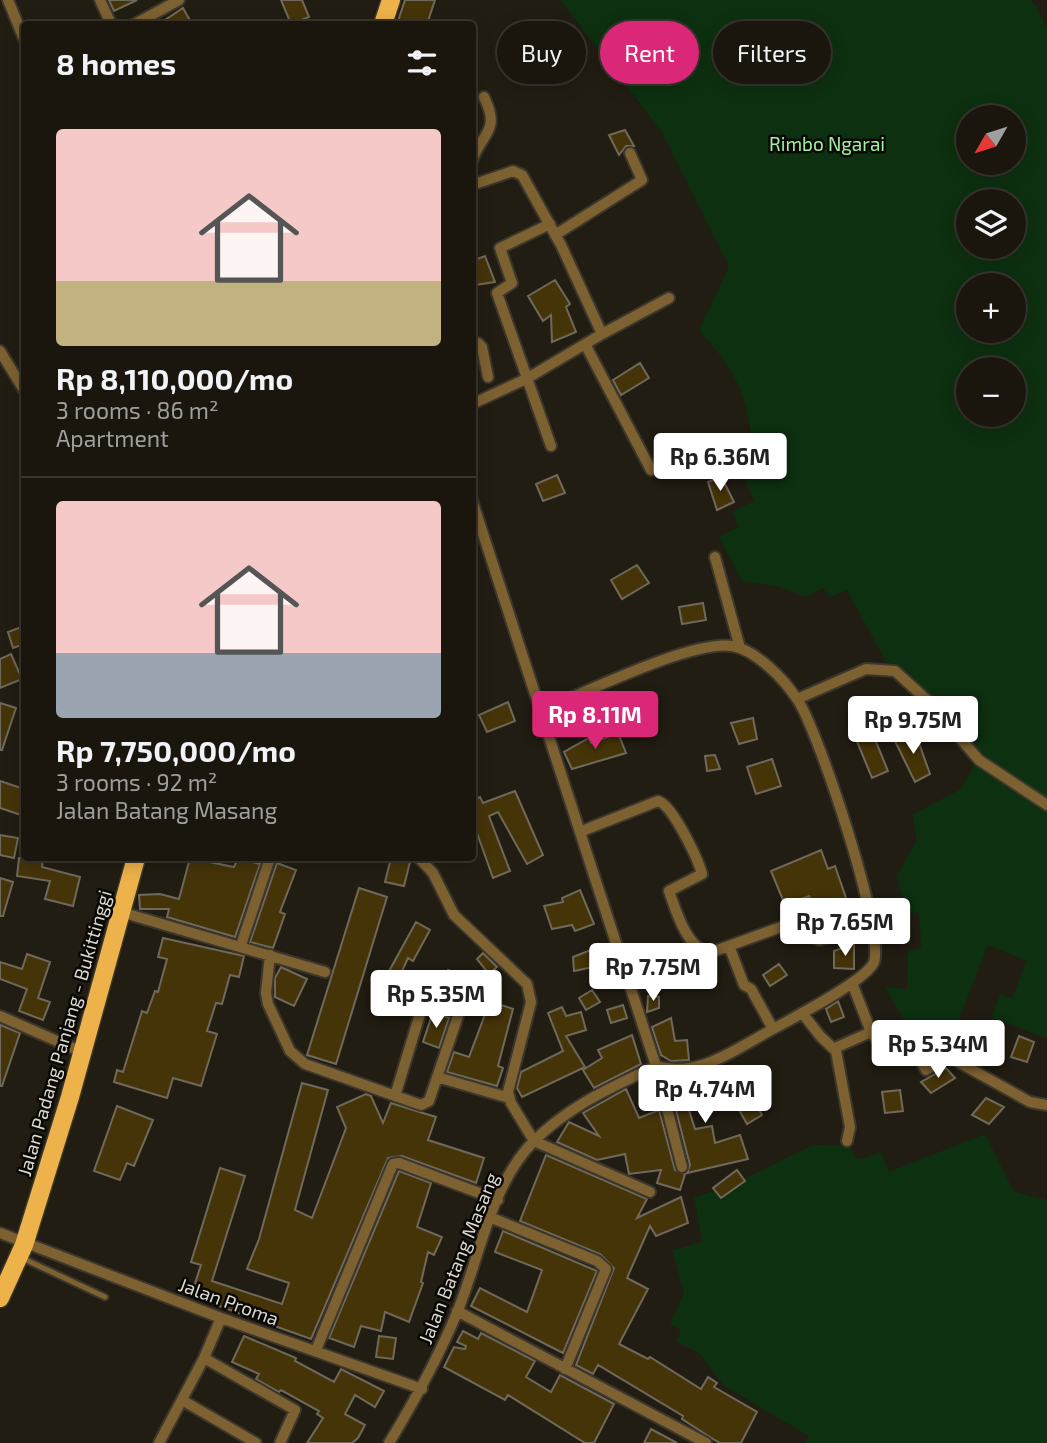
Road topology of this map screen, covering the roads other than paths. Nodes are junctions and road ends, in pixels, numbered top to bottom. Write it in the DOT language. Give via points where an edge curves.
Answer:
graph roads {
  1 [pos="8,0"];
  2 [pos="100,0"];
  3 [pos="179,0"];
  4 [pos="391,0"];
  5 [pos="110,21"];
  6 [pos="140,21"];
  7 [pos="384,21"];
  8 [pos="21,32"];
  9 [pos="484,97"];
  10 [pos="630,153"];
  11 [pos="476,154"];
  12 [pos="476,184"];
  13 [pos="553,230"];
  14 [pos="669,298"];
  15 [pos="602,334"];
  16 [pos="476,344"];
  17 [pos="585,344"];
  18 [pos="0,351"];
  19 [pos="488,377"];
  20 [pos="526,379"];
  21 [pos="21,385"];
  22 [pos="476,402"];
  23 [pos="551,446"];
  24 [pos="651,470"];
  25 [pos="476,512"];
  26 [pos="715,557"];
  27 [pos="740,648"];
  28 [pos="797,699"];
  29 [pos="542,710"];
  30 [pos="1047,805"];
  31 [pos="582,831"];
  32 [pos="135,861"];
  33 [pos="269,861"];
  34 [pos="422,861"];
  35 [pos="121,912"];
  36 [pos="872,928"];
  37 [pos="241,945"];
  38 [pos="729,946"];
  39 [pos="270,955"];
  40 [pos="325,972"];
  41 [pos="852,983"];
  42 [pos="802,1013"];
  43 [pos="0,1016"];
  44 [pos="773,1029"];
  45 [pos="871,1032"];
  46 [pos="835,1048"];
  47 [pos="82,1052"];
  48 [pos="656,1066"];
  49 [pos="437,1077"];
  50 [pos="395,1096"];
  51 [pos="509,1098"];
  52 [pos="1047,1105"];
  53 [pos="534,1141"];
  54 [pos="846,1141"];
  55 [pos="682,1167"];
  56 [pos="650,1192"];
  57 [pos="498,1200"];
  58 [pos="492,1218"];
  59 [pos="0,1233"];
  60 [pos="22,1251"];
  61 [pos="105,1297"];
  62 [pos="0,1298"];
  63 [pos="457,1311"];
  64 [pos="221,1318"];
  65 [pos="316,1350"];
  66 [pos="204,1358"];
  67 [pos="565,1369"];
  68 [pos="422,1389"];
  69 [pos="182,1400"];
  70 [pos="159,1443"];
  71 [pos="256,1443"];
  72 [pos="280,1443"];
  73 [pos="389,1443"];
  74 [pos="706,1443"];
  1 -- 8 [label="street"];
  2 -- 5 [label="street"];
  3 -- 6 [label="street"];
  4 -- 7 [label="highway"];
  9 -- 11 [label="street" via="492,117 491,130"];
  10 -- 13 [label="street" via="640,181"];
  12 -- 13 [label="street" via="517,171"];
  13 -- 15 [label="street"];
  13 -- 20 [label="street" via="500,248 512,283 497,296"];
  14 -- 15 [label="street"];
  15 -- 17 [label="street"];
  16 -- 19 [label="street" via="482,347"];
  17 -- 20 [label="street"];
  17 -- 24 [label="street"];
  18 -- 21 [label="street"];
  20 -- 22 [label="street"];
  20 -- 23 [label="street"];
  25 -- 29 [label="street"];
  26 -- 27 [label="street"];
  27 -- 28 [label="street" via="758,659"];
  27 -- 29 [label="street" via="690,650"];
  28 -- 30 [label="street" via="866,669 895,671 979,760"];
  28 -- 36 [label="street" via="856,862"];
  29 -- 31 [label="street"];
  31 -- 38 [label="street" via="664,802 702,872 670,889 672,899 699,951 712,953"];
  31 -- 48 [label="street"];
  32 -- 35 [label="highway, Jalan Padang Panjang - Bukittinggi"];
  33 -- 37 [label="street"];
  34 -- 51 [label="street" via="454,915 527,984 531,1002"];
  35 -- 37 [label="street"];
  35 -- 47 [label="highway, Jalan Padang Panjang - Bukittinggi"];
  36 -- 38 [label="street" via="819,940 789,926 781,927"];
  36 -- 41 [label="street" via="874,962"];
  37 -- 39 [label="street"];
  38 -- 44 [label="street" via="743,984 751,989"];
  39 -- 40 [label="street"];
  39 -- 50 [label="street" via="267,998 294,1057"];
  41 -- 42 [label="street"];
  41 -- 45 [label="street"];
  42 -- 44 [label="street"];
  42 -- 46 [label="street"];
  43 -- 47 [label="street"];
  44 -- 48 [label="street" via="704,1065 674,1071"];
  45 -- 46 [label="street"];
  45 -- 52 [label="street" via="881,1046 906,1035 926,1070 949,1057 1030,1102"];
  46 -- 54 [label="street" via="850,1128"];
  47 -- 60 [label="highway, Jalan Padang Panjang - Bukittinggi"];
  48 -- 53 [label="street, Jalan Batang Masang" via="590,1097"];
  48 -- 55 [label="street"];
  49 -- 50 [label="street" via="426,1104"];
  49 -- 50 [label="street" via="457,1014 425,1003"];
  49 -- 51 [label="street"];
  51 -- 53 [label="street"];
  53 -- 56 [label="street"];
  53 -- 57 [label="street, Jalan Batang Masang" via="512,1170"];
  57 -- 58 [label="street, Jalan Batang Masang"];
  57 -- 65 [label="street" via="393,1164"];
  58 -- 63 [label="street, Jalan Batang Masang"];
  58 -- 67 [label="street" via="597,1261 606,1269"];
  59 -- 60 [label="street, Jalan Proma"];
  60 -- 61 [label="lane"];
  60 -- 62 [label="highway, Jalan Padang Panjang - Bukittinggi"];
  60 -- 64 [label="street, Jalan Proma"];
  63 -- 67 [label="street"];
  63 -- 68 [label="street, Jalan Batang Masang"];
  64 -- 65 [label="street, Jalan Proma"];
  64 -- 66 [label="street"];
  65 -- 68 [label="street, Jalan Proma"];
  66 -- 69 [label="street"];
  66 -- 72 [label="street" via="295,1410"];
  67 -- 74 [label="street"];
  68 -- 73 [label="street, Jalan Batang Masang"];
  69 -- 70 [label="street"];
  69 -- 71 [label="street"];
}
